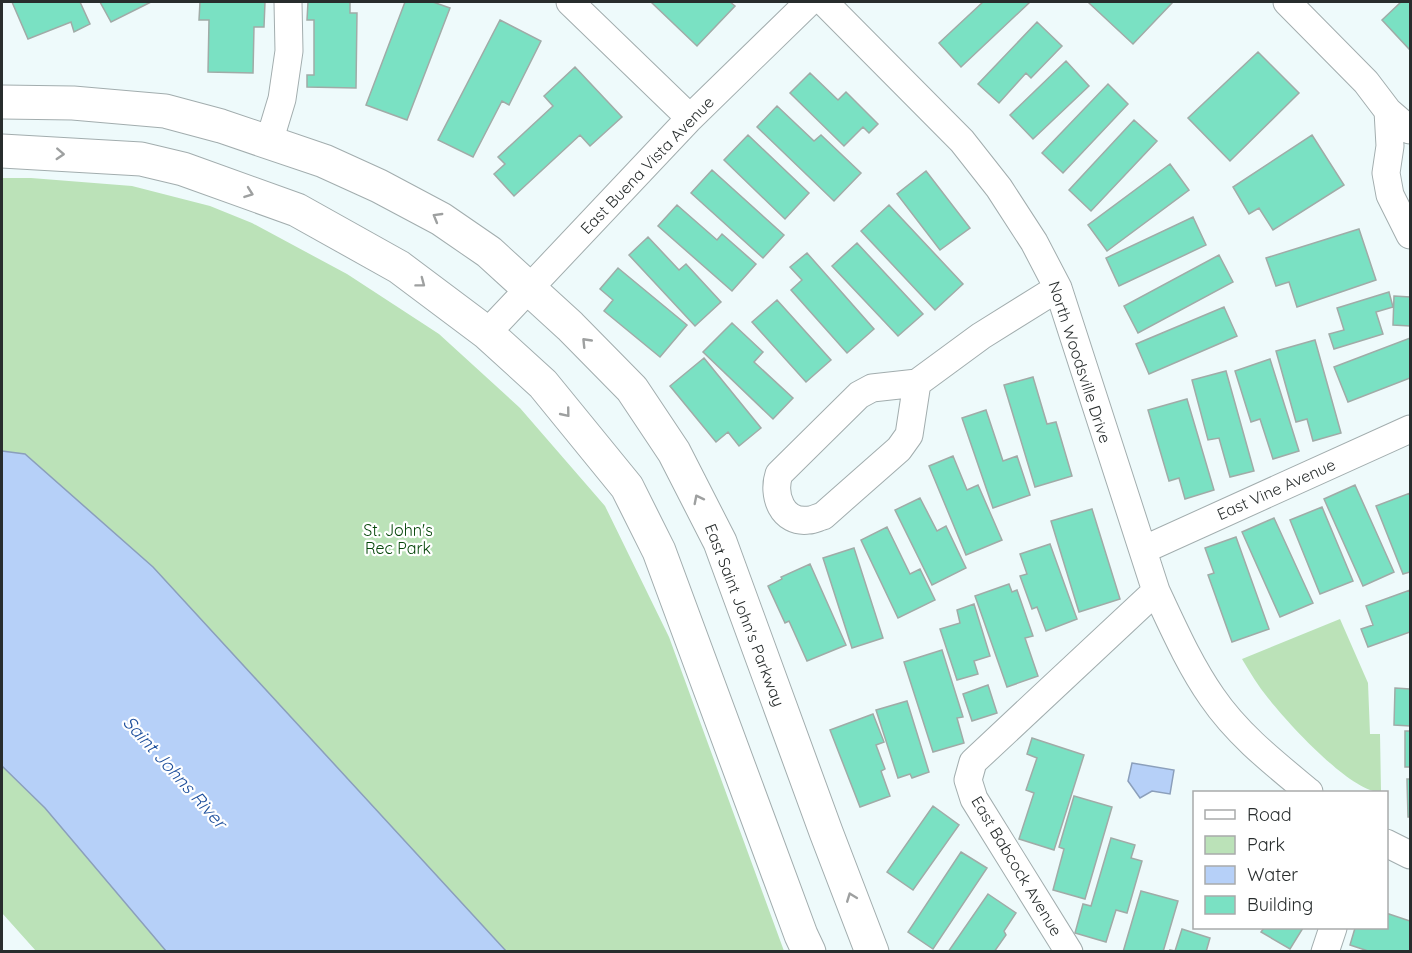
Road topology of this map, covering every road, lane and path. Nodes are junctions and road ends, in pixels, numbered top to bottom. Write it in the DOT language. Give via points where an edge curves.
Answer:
graph roads {
  1 [pos="288,2"];
  2 [pos="570,2"];
  3 [pos="809,2"];
  4 [pos="824,2"];
  5 [pos="1287,2"];
  6 [pos="2,102"];
  7 [pos="1388,111"];
  8 [pos="690,118"];
  9 [pos="1410,130"];
  10 [pos="269,142"];
  11 [pos="2,151"];
  12 [pos="1410,235"];
  13 [pos="1058,288"];
  14 [pos="530,289"];
  15 [pos="487,333"];
  16 [pos="917,383"];
  17 [pos="1410,429"];
  18 [pos="1143,550"];
  19 [pos="1156,591"];
  20 [pos="1308,791"];
  21 [pos="1388,844"];
  22 [pos="1410,855"];
  23 [pos="1332,929"];
  24 [pos="809,951"];
  25 [pos="872,951"];
  26 [pos="1068,951"];
  27 [pos="1325,951"];
  1 -- 10 [label="street" via="289,51 284,89"];
  2 -- 8 [label="street"];
  3 -- 8 [label="street, East Buena Vista Avenue"];
  4 -- 13 [label="street, North Woodsville Drive" via="962,141 999,188"];
  5 -- 7 [label="street" via="1366,82"];
  6 -- 10 [label="main road, East Saint John's Parkway" via="165,111"];
  7 -- 9 [label="street"];
  7 -- 12 [label="street" via="1390,146 1386,173 1390,195"];
  8 -- 14 [label="street, East Buena Vista Avenue"];
  14 -- 10 [label="main road, East Saint John's Parkway, one-way" via="489,252 441,219 324,161"];
  11 -- 15 [label="main road, one-way" via="141,159 183,169 297,210 399,267"];
  13 -- 16 [label="street" via="981,336"];
  13 -- 18 [label="street, North Woodsville Drive"];
  14 -- 15 [label="street, East Buena Vista Avenue"];
  25 -- 14 [label="main road, East Saint John's Parkway, one-way" via="720,542 674,452 632,389"];
  15 -- 24 [label="main road, one-way" via="543,384 627,487 659,551"];
  16 -- 16 [label="street" via="872,388 859,395 779,474 775,485 778,504 792,518 807,521 823,516 899,449 909,435"];
  17 -- 18 [label="street, East Vine Avenue"];
  18 -- 19 [label="street, North Woodsville Drive"];
  19 -- 20 [label="street, North Woodsville Drive" via="1212,697 1255,747"];
  19 -- 26 [label="street, East Babcock Avenue" via="973,762 968,780 974,799"];
  21 -- 22 [label="street"];
  23 -- 27 [label="street"];
}
